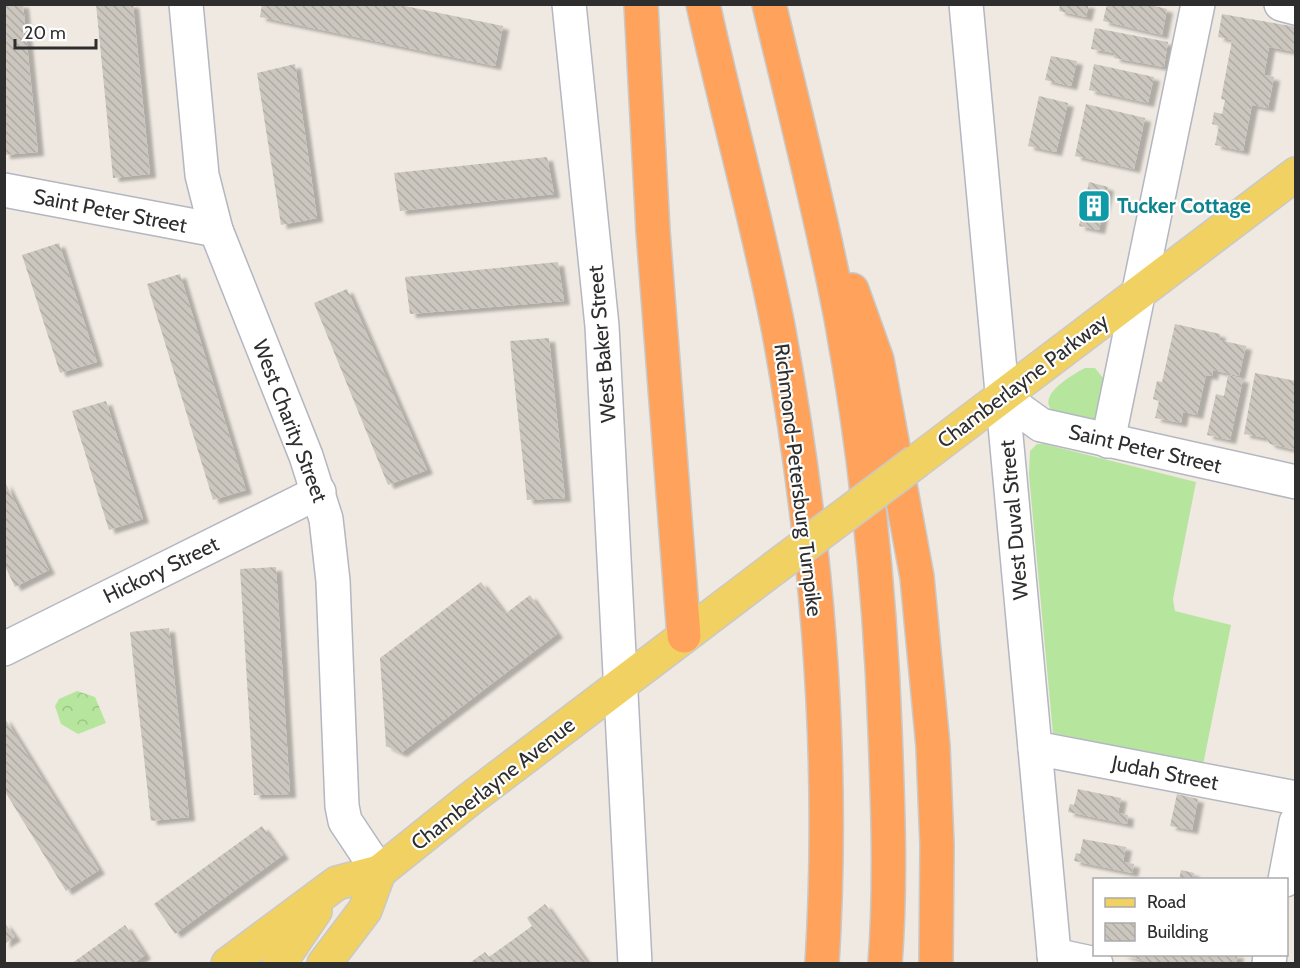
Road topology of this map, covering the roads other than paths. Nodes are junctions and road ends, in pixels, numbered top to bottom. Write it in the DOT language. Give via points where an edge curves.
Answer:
graph roads {
  1 [pos="186,4"];
  2 [pos="569,4"];
  3 [pos="641,4"];
  4 [pos="703,4"];
  5 [pos="769,4"];
  6 [pos="966,4"];
  7 [pos="1198,4"];
  8 [pos="1281,4"];
  9 [pos="1296,8"];
  10 [pos="808,170"];
  11 [pos="1296,174"];
  12 [pos="4,190"];
  13 [pos="216,230"];
  14 [pos="1140,292"];
  15 [pos="1002,397"];
  16 [pos="1108,441"];
  17 [pos="1296,482"];
  18 [pos="319,492"];
  19 [pos="750,586"];
  20 [pos="684,636"];
  21 [pos="4,649"];
  22 [pos="622,683"];
  23 [pos="1035,748"];
  24 [pos="1296,798"];
  25 [pos="1296,822"];
  26 [pos="379,872"];
  27 [pos="1285,878"];
  28 [pos="337,883"];
  29 [pos="1055,959"];
  30 [pos="228,963"];
  31 [pos="279,963"];
  32 [pos="324,963"];
  33 [pos="635,963"];
  34 [pos="822,963"];
  35 [pos="885,963"];
  36 [pos="936,963"];
  37 [pos="1096,963"];
  1 -- 13 [label="street, West Charity Street" via="202,175"];
  2 -- 22 [label="street, West Baker Street" via="602,326"];
  3 -- 20 [label="highway" via="653,231"];
  4 -- 34 [label="highway, Richmond-Petersburg Turnpike" via="779,333 802,478 816,611 825,759"];
  5 -- 10 [label="highway"];
  6 -- 15 [label="street, West Duval Street"];
  7 -- 14 [label="street"];
  8 -- 9 [label="street"];
  10 -- 35 [label="highway" via="855,404 875,562 886,759"];
  10 -- 36 [label="highway" via="877,360 917,577 933,746"];
  11 -- 14 [label="main road, Chamberlayne Parkway"];
  12 -- 13 [label="street, Saint Peter Street"];
  13 -- 18 [label="street, West Charity Street"];
  14 -- 15 [label="main road, Chamberlayne Parkway"];
  14 -- 16 [label="street"];
  15 -- 16 [label="street, Saint Peter Street" via="1041,425"];
  15 -- 19 [label="main road, Chamberlayne Parkway, bridge"];
  15 -- 23 [label="street, West Duval Street"];
  16 -- 17 [label="street, Saint Peter Street"];
  18 -- 21 [label="street, Hickory Street"];
  18 -- 26 [label="street, West Charity Street" via="331,548 342,806 345,821"];
  19 -- 20 [label="main road, Chamberlayne Avenue"];
  20 -- 22 [label="main road, Chamberlayne Avenue"];
  22 -- 26 [label="main road, Chamberlayne Avenue"];
  22 -- 33 [label="street, West Baker Street"];
  23 -- 24 [label="street, Judah Street"];
  23 -- 29 [label="street, West Duval Street"];
  25 -- 27 [label="street"];
  26 -- 28 [label="main road, Chamberlayne Avenue"];
  26 -- 32 [label="main road" via="365,910"];
  28 -- 30 [label="main road, Chamberlayne Avenue"];
  28 -- 31 [label="main road"];
  29 -- 37 [label="street"];
}
